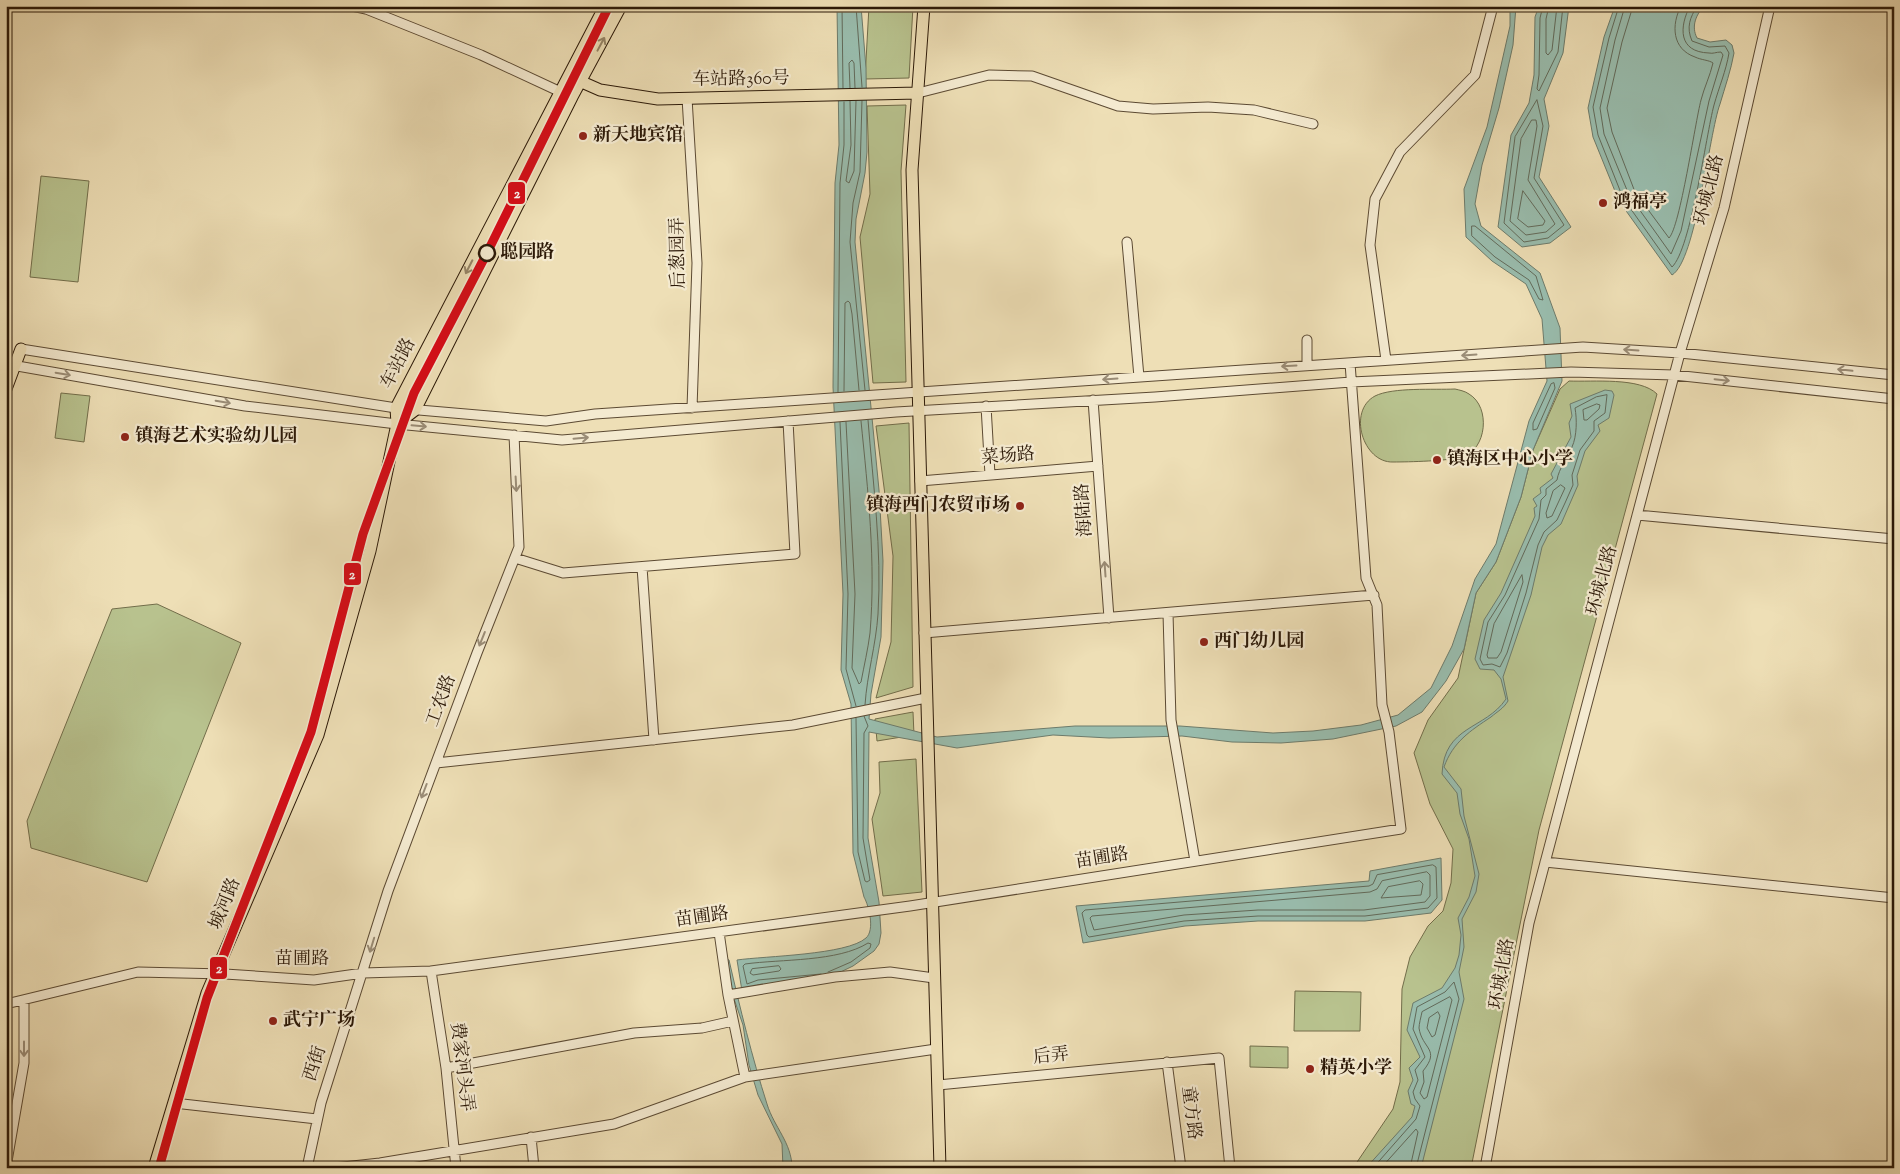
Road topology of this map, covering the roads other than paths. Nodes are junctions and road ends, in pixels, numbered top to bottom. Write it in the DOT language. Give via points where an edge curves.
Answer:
graph roads {
  1 [pos="352,6"];
  2 [pos="605,6"];
  3 [pos="621,6"];
  4 [pos="924,6"];
  5 [pos="1493,6"];
  6 [pos="1770,6"];
  7 [pos="569,75"];
  8 [pos="581,82"];
  9 [pos="559,91"];
  10 [pos="918,93"];
  11 [pos="572,97"];
  12 [pos="687,98"];
  13 [pos="1313,124"];
  14 [pos="1127,242"];
  15 [pos="1307,340"];
  16 [pos="21,350"];
  17 [pos="1680,353"];
  18 [pos="1386,360"];
  19 [pos="1350,363"];
  20 [pos="11,364"];
  21 [pos="1307,365"];
  22 [pos="1674,375"];
  23 [pos="1894,375"];
  24 [pos="1139,377"];
  25 [pos="1351,382"];
  26 [pos="6,389"];
  27 [pos="918,392"];
  28 [pos="1894,399"];
  29 [pos="1093,400"];
  30 [pos="986,406"];
  31 [pos="396,408"];
  32 [pos="692,408"];
  33 [pos="415,410"];
  34 [pos="918,411"];
  35 [pos="788,421"];
  36 [pos="397,424"];
  37 [pos="514,435"];
  38 [pos="1098,466"];
  39 [pos="990,475"];
  40 [pos="920,481"];
  41 [pos="1637,515"];
  42 [pos="1894,539"];
  43 [pos="515,558"];
  44 [pos="642,567"];
  45 [pos="1374,595"];
  46 [pos="1168,613"];
  47 [pos="1109,618"];
  48 [pos="924,633"];
  49 [pos="926,698"];
  50 [pos="654,740"];
  51 [pos="436,763"];
  52 [pos="1195,861"];
  53 [pos="1545,862"];
  54 [pos="1894,898"];
  55 [pos="933,902"];
  56 [pos="719,932"];
  57 [pos="430,971"];
  58 [pos="363,973"];
  59 [pos="217,974"];
  60 [pos="934,978"];
  61 [pos="728,995"];
  62 [pos="24,1000"];
  63 [pos="6,1004"];
  64 [pos="733,1021"];
  65 [pos="936,1049"];
  66 [pos="1167,1062"];
  67 [pos="446,1068"];
  68 [pos="745,1077"];
  69 [pos="938,1085"];
  70 [pos="174,1103"];
  71 [pos="317,1119"];
  72 [pos="531,1138"];
  73 [pos="454,1150"];
  74 [pos="6,1167"];
  75 [pos="154,1168"];
  76 [pos="307,1168"];
  77 [pos="334,1168"];
  78 [pos="456,1168"];
  79 [pos="534,1168"];
  80 [pos="940,1168"];
  81 [pos="1181,1168"];
  82 [pos="1230,1168"];
  83 [pos="1485,1168"];
  1 -- 9 [label="street" via="481,55"];
  2 -- 7 [label="main road, 车站路"];
  8 -- 3 [label="main road, 车站路, one-way"];
  4 -- 10 [label="main road"];
  5 -- 18 [label="street" via="1475,75 1400,152 1375,199 1370,245"];
  6 -- 17 [label="street, 环城北路" via="1724,208"];
  7 -- 8 [label="main road, 车站路360号"];
  7 -- 9 [label="main road, 车站路"];
  8 -- 11 [label="main road, 车站路"];
  8 -- 12 [label="main road, 车站路360号" via="600,90 658,99"];
  9 -- 11 [label="street"];
  9 -- 31 [label="main road, 车站路, one-way"];
  10 -- 12 [label="main road, 车站路360号"];
  10 -- 13 [label="street" via="989,75 1032,76 1118,106 1254,110"];
  10 -- 27 [label="main road" via="912,170"];
  11 -- 33 [label="main road, 车站路"];
  12 -- 32 [label="street, 后葱园弄" via="697,263"];
  14 -- 24 [label="street"];
  15 -- 21 [label="street"];
  16 -- 20 [label="main road"];
  16 -- 31 [label="street"];
  17 -- 18 [label="street, one-way" via="1583,347"];
  17 -- 22 [label="street, 环城北路"];
  23 -- 17 [label="street, one-way"];
  18 -- 19 [label="street"];
  19 -- 21 [label="street"];
  19 -- 25 [label="street"];
  20 -- 26 [label="main road"];
  20 -- 36 [label="street, one-way" via="244,406"];
  21 -- 24 [label="street, one-way"];
  22 -- 25 [label="street" via="1570,372"];
  22 -- 28 [label="street, one-way"];
  22 -- 41 [label="street, 环城北路"];
  24 -- 27 [label="street, one-way"];
  25 -- 29 [label="street"];
  25 -- 45 [label="street" via="1366,578"];
  27 -- 32 [label="street"];
  27 -- 34 [label="main road"];
  29 -- 30 [label="street"];
  29 -- 38 [label="street, 海陆路"];
  30 -- 34 [label="street"];
  30 -- 39 [label="street"];
  31 -- 33 [label="street"];
  31 -- 36 [label="main road, 车站路"];
  32 -- 33 [label="street" via="596,414 546,421"];
  33 -- 36 [label="main road, 车站路"];
  34 -- 35 [label="street"];
  34 -- 40 [label="main road"];
  37 -- 35 [label="street, one-way" via="562,440"];
  35 -- 44 [label="street" via="795,554"];
  36 -- 37 [label="street, one-way"];
  36 -- 59 [label="main road, 城河路" via="370,551 318,735"];
  37 -- 43 [label="street, 工农路, one-way" via="519,547"];
  38 -- 39 [label="street, 菜场路"];
  47 -- 38 [label="street, 海陆路, one-way"];
  39 -- 40 [label="street, 菜场路"];
  40 -- 48 [label="main road"];
  41 -- 42 [label="street"];
  41 -- 53 [label="street, 环城北路"];
  43 -- 44 [label="street" via="563,573"];
  43 -- 51 [label="street, 工农路, one-way"];
  44 -- 50 [label="street"];
  45 -- 46 [label="street"];
  45 -- 52 [label="street, 苗圃路" via="1382,705 1389,732 1401,829"];
  46 -- 47 [label="street"];
  46 -- 52 [label="street" via="1171,720"];
  47 -- 48 [label="street"];
  48 -- 49 [label="main road"];
  49 -- 50 [label="street" via="792,725"];
  49 -- 55 [label="main road"];
  50 -- 51 [label="street"];
  51 -- 58 [label="street, 工农路, one-way" via="388,891"];
  52 -- 55 [label="street, 苗圃路"];
  53 -- 54 [label="street"];
  53 -- 83 [label="street, 环城北路" via="1529,923"];
  55 -- 56 [label="street, 苗圃路"];
  55 -- 60 [label="main road"];
  56 -- 57 [label="street, 苗圃路"];
  56 -- 61 [label="street"];
  57 -- 58 [label="street, 苗圃路"];
  57 -- 67 [label="street, 费家河头弄"];
  58 -- 59 [label="street, 苗圃路" via="314,980"];
  58 -- 71 [label="street, 西街"];
  59 -- 62 [label="street, 苗圃路" via="138,972"];
  59 -- 70 [label="main road, 城河路" via="207,993"];
  60 -- 61 [label="street" via="890,972"];
  60 -- 65 [label="main road"];
  61 -- 64 [label="street"];
  62 -- 63 [label="street, 苗圃路"];
  62 -- 74 [label="street, one-way" via="24,1063"];
  64 -- 67 [label="street" via="702,1028 634,1033"];
  64 -- 68 [label="street"];
  65 -- 68 [label="street"];
  65 -- 69 [label="main road"];
  66 -- 69 [label="street, 后弄"];
  66 -- 81 [label="street, 童方路"];
  66 -- 82 [label="street, 后弄" via="1219,1058"];
  67 -- 73 [label="street, 费家河头弄"];
  68 -- 72 [label="street" via="614,1124"];
  69 -- 80 [label="main road"];
  70 -- 71 [label="street"];
  70 -- 75 [label="main road, 城河路"];
  71 -- 76 [label="street, 西街"];
  72 -- 73 [label="street"];
  72 -- 79 [label="street"];
  73 -- 77 [label="street"];
  73 -- 78 [label="street, 费家河头弄"];
}
